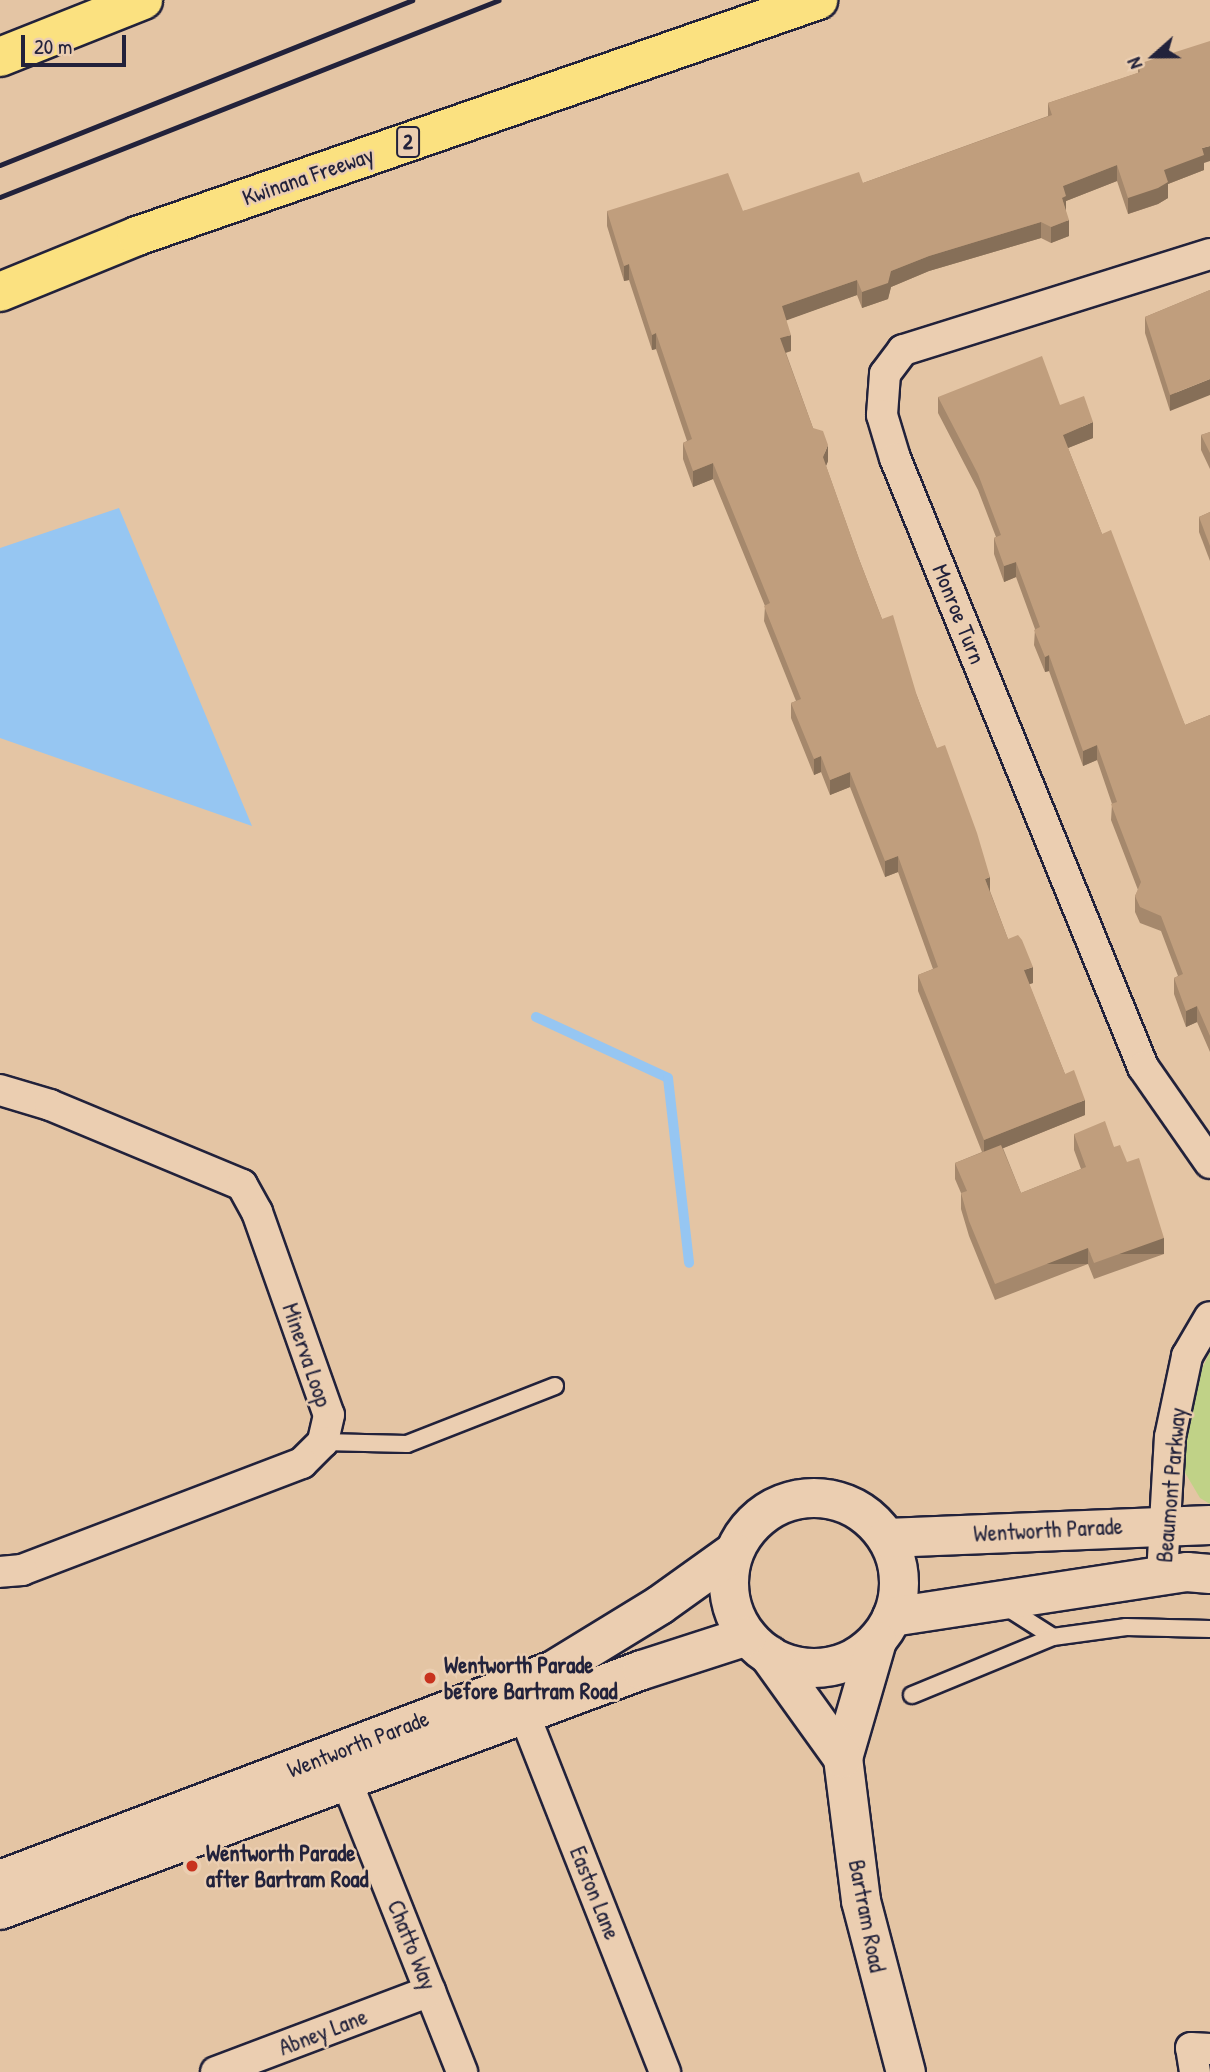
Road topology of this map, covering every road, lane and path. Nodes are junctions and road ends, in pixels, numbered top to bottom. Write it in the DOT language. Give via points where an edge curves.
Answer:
graph roads {
  1 [pos="143,0"];
  2 [pos="818,0"];
  3 [pos="0,57"];
  4 [pos="1210,254"];
  5 [pos="0,292"];
  6 [pos="0,1090"];
  7 [pos="1210,1163"];
  8 [pos="1210,1317"];
  9 [pos="555,1386"];
  10 [pos="323,1441"];
  11 [pos="1163,1524"];
  12 [pos="1210,1525"];
  13 [pos="887,1538"];
  14 [pos="734,1552"];
  15 [pos="0,1572"];
  16 [pos="1210,1574"];
  17 [pos="1162,1575"];
  18 [pos="995,1600"];
  19 [pos="885,1629"];
  20 [pos="1210,1629"];
  21 [pos="1053,1636"];
  22 [pos="758,1646"];
  23 [pos="912,1695"];
  24 [pos="524,1714"];
  25 [pos="843,1758"];
  26 [pos="346,1780"];
  27 [pos="0,1880"];
  28 [pos="0,1910"];
  29 [pos="430,1991"];
  30 [pos="1210,2049"];
  31 [pos="216,2072"];
  32 [pos="462,2072"];
  33 [pos="665,2072"];
  34 [pos="906,2072"];
  35 [pos="1195,2072"];
  1 -- 3 [label="highway"];
  2 -- 5 [label="highway, Kwinana Freeway / 2" via="137,236"];
  4 -- 7 [label="street, Monroe Turn" via="903,350 885,374 882,415 895,458 1143,1067"];
  6 -- 10 [label="street, Minerva Loop" via="51,1105 242,1185 257,1212 328,1415"];
  8 -- 11 [label="street, Beaumont Parkway" via="1188,1356 1170,1437"];
  9 -- 10 [label="lane" via="407,1444"];
  10 -- 15 [label="street, Minerva Loop" via="302,1463 22,1570"];
  11 -- 12 [label="street, Wentworth Parade"];
  11 -- 13 [label="street, Wentworth Parade"];
  11 -- 17 [label="street, Beaumont Parkway"];
  13 -- 14 [label="street, Wentworth Parade" via="856,1508 816,1497 776,1506 758,1518"];
  13 -- 19 [label="street, Wentworth Parade" via="897,1563 899,1590"];
  14 -- 22 [label="street, Wentworth Parade" via="729,1581 732,1600"];
  14 -- 27 [label="street, Wentworth Parade" via="660,1605 554,1670"];
  16 -- 17 [label="street"];
  17 -- 18 [label="street"];
  18 -- 19 [label="street"];
  18 -- 21 [label="lane"];
  19 -- 22 [label="street" via="854,1659 826,1668 796,1667"];
  19 -- 25 [label="street, Bartram Road"];
  20 -- 21 [label="lane" via="1126,1627"];
  21 -- 23 [label="lane"];
  22 -- 24 [label="street, Wentworth Parade"];
  22 -- 25 [label="street, Bartram Road"];
  24 -- 26 [label="street, Wentworth Parade"];
  24 -- 33 [label="street, Easton Lane"];
  25 -- 34 [label="street, Bartram Road" via="861,1901"];
  26 -- 28 [label="street, Wentworth Parade"];
  26 -- 29 [label="street, Chatto Way"];
  29 -- 31 [label="street, Abney Lane"];
  29 -- 32 [label="street, Chatto Way"];
  30 -- 35 [label="street" via="1191,2048"];
}
